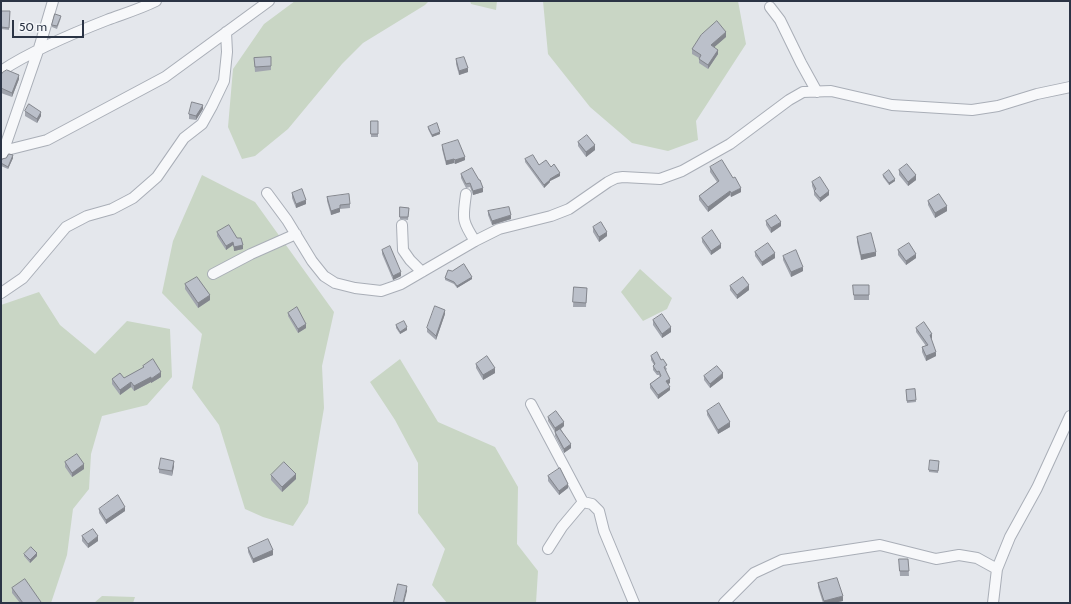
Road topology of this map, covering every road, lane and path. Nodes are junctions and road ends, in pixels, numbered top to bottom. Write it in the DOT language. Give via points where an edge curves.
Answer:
graph roads {
  1 [pos="53,1"];
  2 [pos="156,1"];
  3 [pos="269,1"];
  4 [pos="770,7"];
  5 [pos="226,32"];
  6 [pos="38,50"];
  7 [pos="1,71"];
  8 [pos="1070,87"];
  9 [pos="817,92"];
  10 [pos="2,154"];
  11 [pos="267,193"];
  12 [pos="466,194"];
  13 [pos="402,225"];
  14 [pos="296,234"];
  15 [pos="475,241"];
  16 [pos="422,272"];
  17 [pos="212,274"];
  18 [pos="1,293"];
  19 [pos="531,404"];
  20 [pos="1070,416"];
  21 [pos="583,502"];
  22 [pos="548,549"];
  23 [pos="996,569"];
  24 [pos="634,603"];
  25 [pos="724,603"];
  26 [pos="992,603"];
  1 -- 6 [label="street"];
  2 -- 6 [label="street"];
  3 -- 5 [label="street"];
  4 -- 9 [label="street" via="780,20"];
  5 -- 10 [label="street" via="158,81 47,140"];
  5 -- 18 [label="street" via="224,81 202,124 184,138 157,177 134,198 66,227 23,278"];
  6 -- 7 [label="street"];
  6 -- 10 [label="street"];
  8 -- 9 [label="street" via="998,106 972,110 892,105 831,91"];
  9 -- 15 [label="street" via="803,92 789,100 730,144 682,171 660,179 616,178 569,209 499,229"];
  11 -- 14 [label="street"];
  12 -- 15 [label="street" via="463,217 465,226"];
  13 -- 16 [label="street" via="403,250"];
  14 -- 16 [label="street" via="312,261 324,276 335,283 381,292 402,284"];
  14 -- 17 [label="street"];
  15 -- 16 [label="street"];
  19 -- 21 [label="street"];
  20 -- 23 [label="street"];
  21 -- 22 [label="street"];
  21 -- 24 [label="street" via="592,504 599,511 604,531"];
  23 -- 25 [label="street" via="977,558 959,555 936,559 880,545 782,560 754,573"];
  23 -- 26 [label="street"];
}
